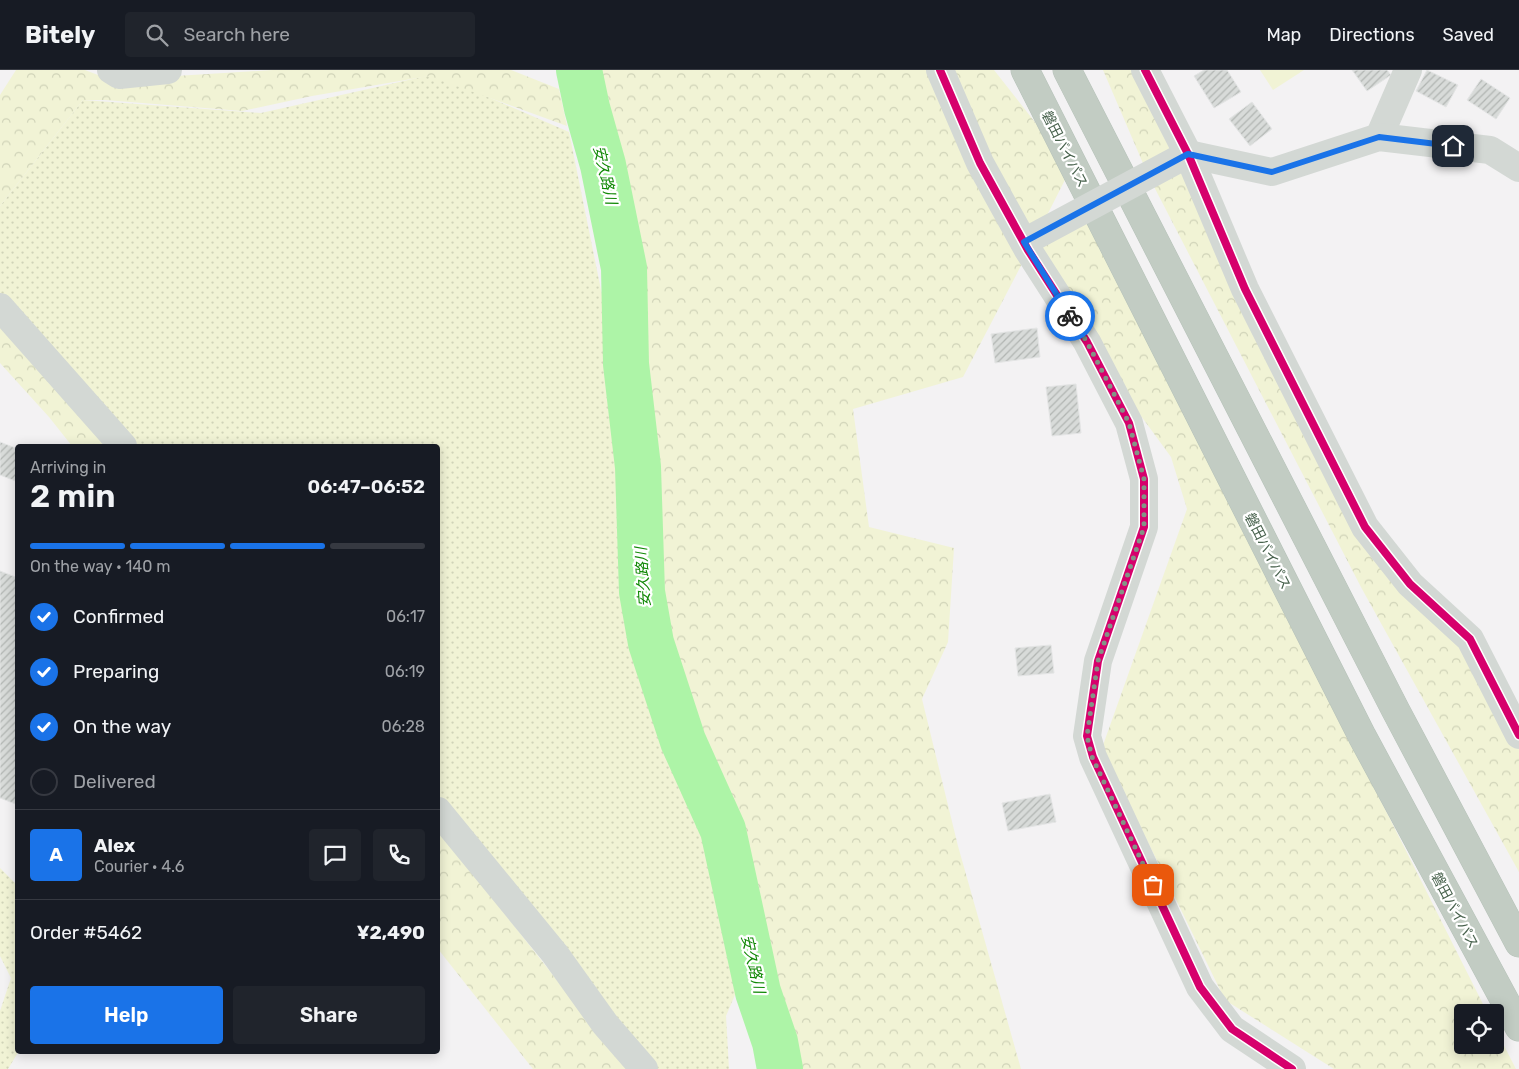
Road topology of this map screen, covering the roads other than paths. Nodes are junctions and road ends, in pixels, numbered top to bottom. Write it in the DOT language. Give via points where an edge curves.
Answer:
graph roads {
  1 [pos="110,70"];
  2 [pos="168,70"];
  3 [pos="940,70"];
  4 [pos="1067,70"];
  5 [pos="1145,70"];
  6 [pos="1408,70"];
  7 [pos="1027,75"];
  8 [pos="1379,137"];
  9 [pos="1188,154"];
  10 [pos="1519,168"];
  11 [pos="1024,242"];
  12 [pos="0,307"];
  13 [pos="120,444"];
  14 [pos="1519,735"];
  15 [pos="440,813"];
  16 [pos="1519,943"];
  17 [pos="1519,1027"];
  18 [pos="644,1069"];
  19 [pos="1292,1069"];
  1 -- 2 [label="street" via="119,75"];
  3 -- 11 [label="street" via="980,162"];
  4 -- 16 [label="highway" via="1396,712"];
  5 -- 9 [label="street"];
  6 -- 8 [label="street"];
  7 -- 17 [label="highway, 磐田バイパス" via="1362,736"];
  8 -- 9 [label="street" via="1272,172"];
  8 -- 10 [label="street" via="1490,150"];
  9 -- 11 [label="street, bridge"];
  9 -- 14 [label="street" via="1244,289 1365,527 1410,584 1470,639"];
  11 -- 19 [label="street" via="1087,342 1129,423 1144,479 1144,527 1098,661 1087,736 1092,757 1200,986 1232,1029"];
  12 -- 13 [label="street"];
  15 -- 18 [label="street"];
}
